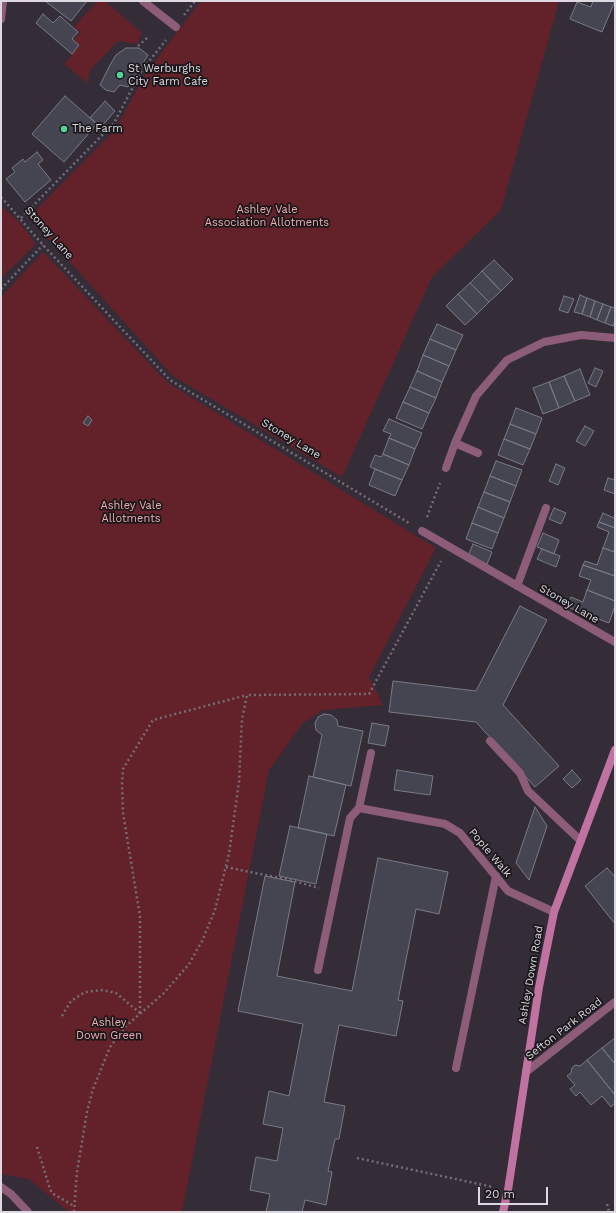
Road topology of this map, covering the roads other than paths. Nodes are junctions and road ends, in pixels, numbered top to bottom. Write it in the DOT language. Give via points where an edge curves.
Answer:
graph roads {
  1 [pos="3,1"];
  2 [pos="143,1"];
  3 [pos="1,19"];
  4 [pos="176,27"];
  5 [pos="615,338"];
  6 [pos="455,444"];
  7 [pos="478,453"];
  8 [pos="446,468"];
  9 [pos="546,508"];
  10 [pos="422,531"];
  11 [pos="517,586"];
  12 [pos="615,642"];
  13 [pos="490,741"];
  14 [pos="615,750"];
  15 [pos="371,753"];
  16 [pos="359,808"];
  17 [pos="581,841"];
  18 [pos="496,876"];
  19 [pos="554,912"];
  20 [pos="318,970"];
  21 [pos="615,1002"];
  22 [pos="456,1068"];
  23 [pos="526,1072"];
  24 [pos="1,1188"];
  25 [pos="28,1212"];
  26 [pos="503,1212"];
  1 -- 3 [label="street"];
  2 -- 4 [label="street"];
  5 -- 6 [label="street" via="581,335 544,342 507,360 476,396"];
  6 -- 7 [label="street"];
  6 -- 8 [label="street"];
  9 -- 11 [label="street"];
  10 -- 11 [label="street, Stoney Lane"];
  11 -- 12 [label="street, Stoney Lane"];
  13 -- 17 [label="street" via="520,773 528,791"];
  14 -- 17 [label="main road, Ashley Down Road"];
  15 -- 16 [label="street"];
  16 -- 18 [label="street, Pople Walk" via="445,824 460,833"];
  16 -- 20 [label="street" via="350,818"];
  17 -- 19 [label="main road, Ashley Down Road"];
  18 -- 19 [label="street, Pople Walk" via="508,891"];
  18 -- 22 [label="street"];
  19 -- 23 [label="main road, Ashley Down Road"];
  21 -- 23 [label="street, Sefton Park Road"];
  23 -- 26 [label="main road, Ashley Down Road"];
  24 -- 25 [label="street" via="11,1194"];
}
